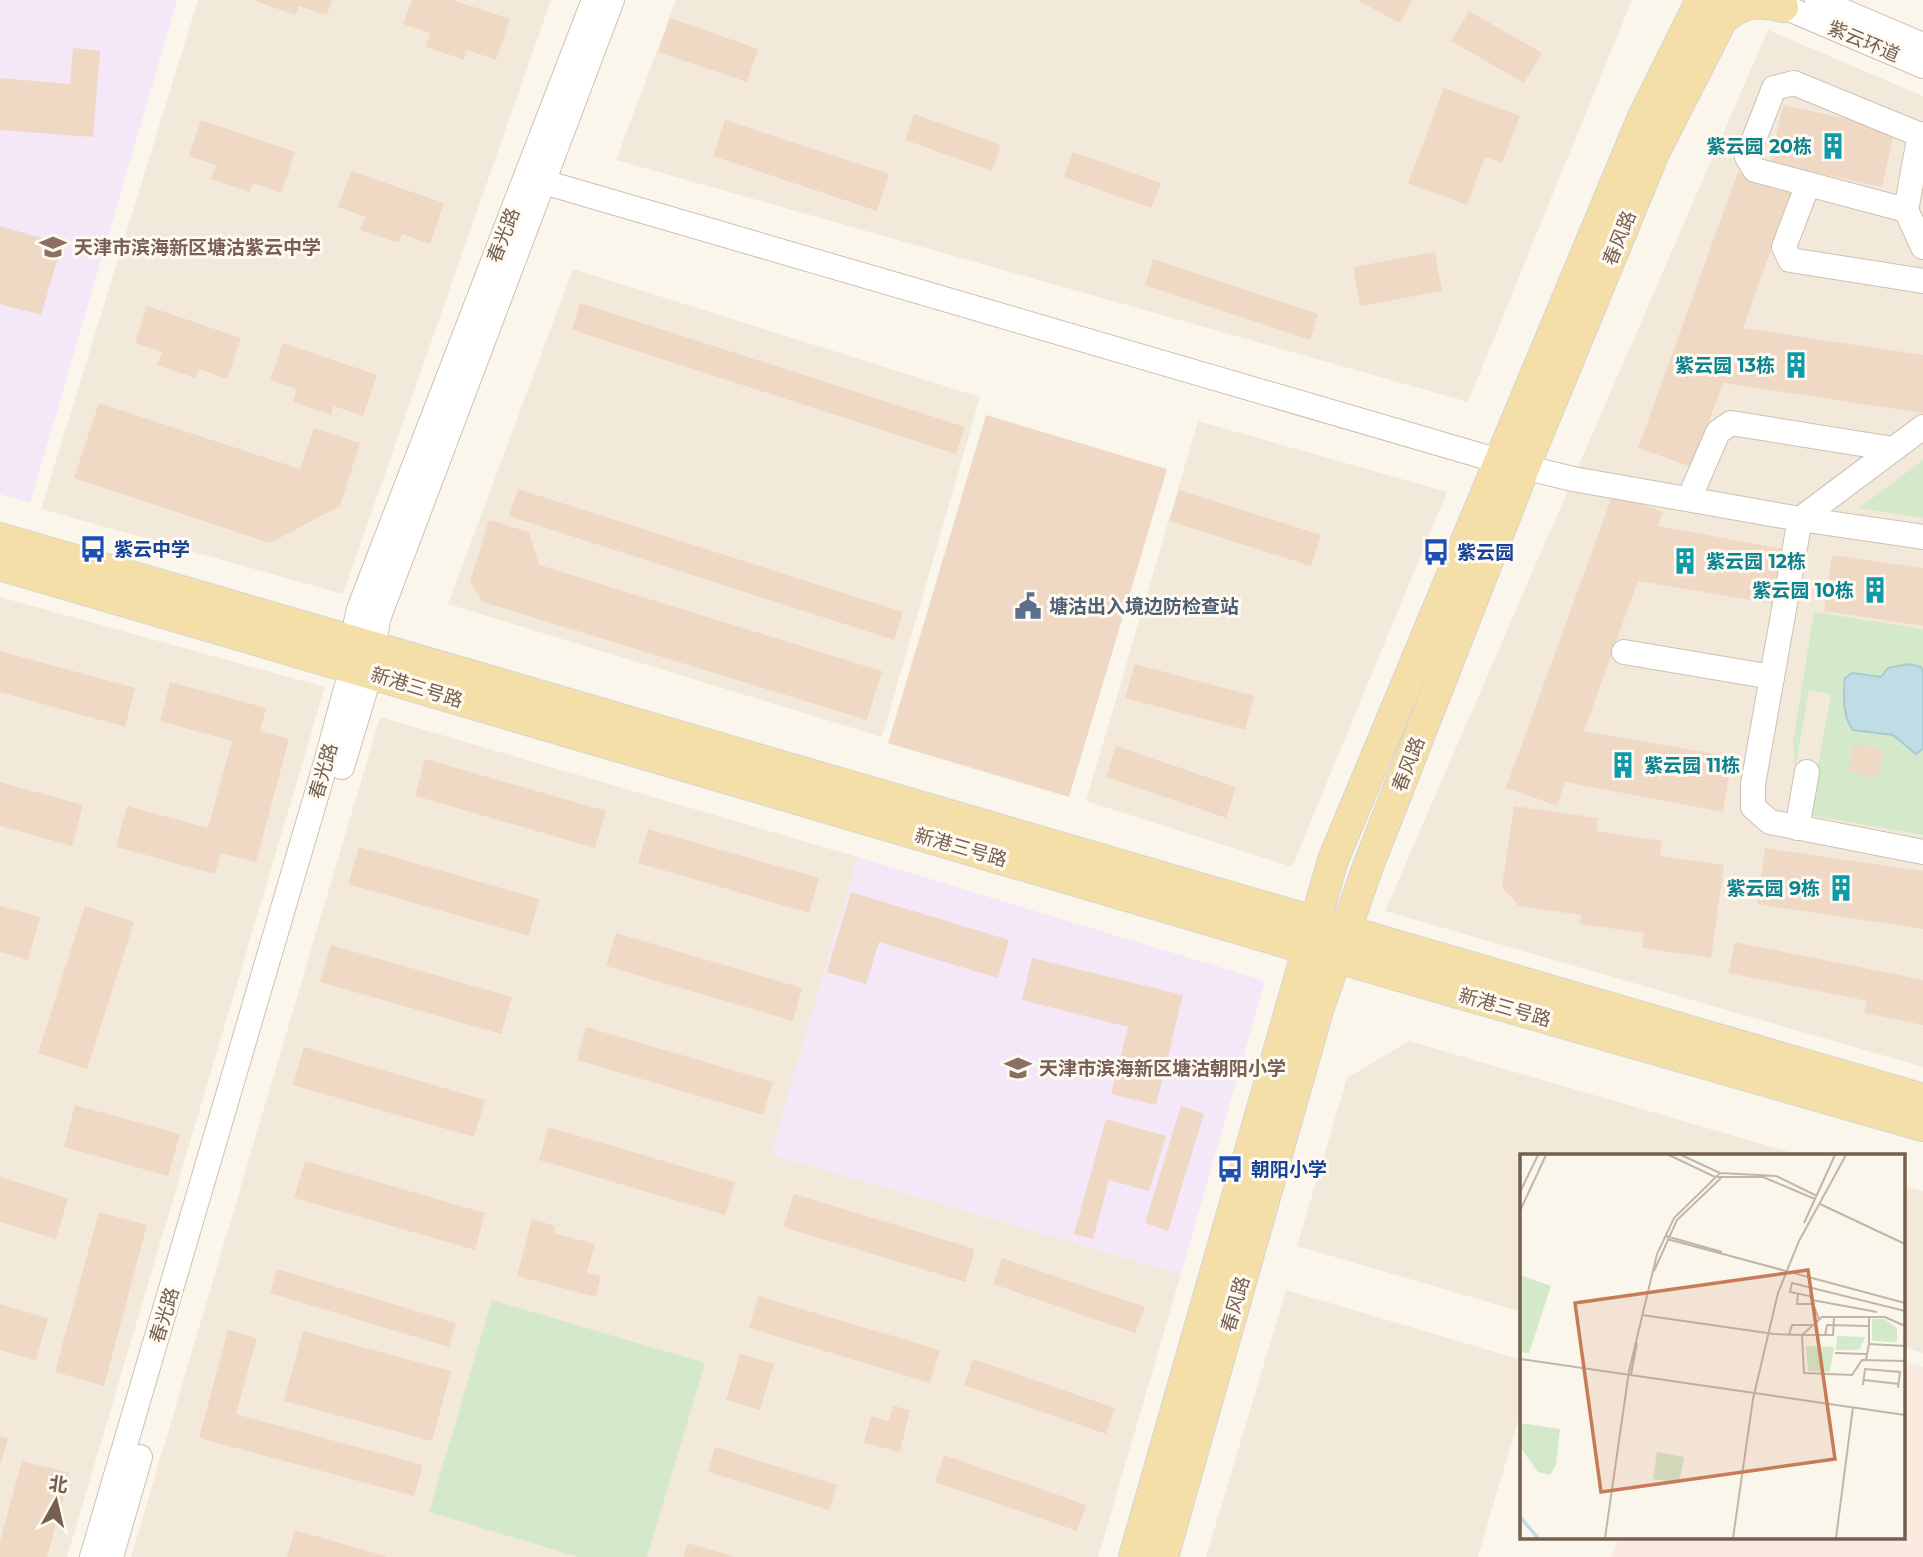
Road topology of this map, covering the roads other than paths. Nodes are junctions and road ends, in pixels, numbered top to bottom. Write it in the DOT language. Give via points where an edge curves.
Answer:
graph roads {
  1 [pos="594,0"];
  2 [pos="612,0"];
  3 [pos="1817,0"];
  4 [pos="1775,3"];
  5 [pos="1711,7"];
  6 [pos="1923,45"];
  7 [pos="1923,66"];
  8 [pos="1922,135"];
  9 [pos="535,180"];
  10 [pos="1808,184"];
  11 [pos="1906,210"];
  12 [pos="1923,246"];
  13 [pos="1923,281"];
  14 [pos="1923,428"];
  15 [pos="1894,449"];
  16 [pos="1512,464"];
  17 [pos="1689,499"];
  18 [pos="1800,519"];
  19 [pos="1923,537"];
  20 [pos="0,538"];
  21 [pos="0,565"];
  22 [pos="1624,652"];
  23 [pos="362,657"];
  24 [pos="1772,677"];
  25 [pos="1807,772"];
  26 [pos="1797,828"];
  27 [pos="1923,852"];
  28 [pos="1333,860"];
  29 [pos="1241,914"];
  30 [pos="1325,937"];
  31 [pos="1394,959"];
  32 [pos="1306,1006"];
  33 [pos="1923,1099"];
  34 [pos="1923,1126"];
  35 [pos="92,1557"];
  36 [pos="111,1557"];
  37 [pos="1134,1557"];
  38 [pos="1163,1557"];
  1 -- 9 [label="street, 春光路"];
  2 -- 9 [label="street, 春光路"];
  3 -- 6 [label="street, 紫云环道"];
  4 -- 5 [label="main road" via="1748,3 1733,10"];
  4 -- 7 [label="street, 紫云环道"];
  5 -- 16 [label="main road, 春风路" via="1654,153"];
  8 -- 10 [label="street" via="1794,83 1774,88 1747,157 1755,170"];
  8 -- 11 [label="street"];
  9 -- 16 [label="street"];
  9 -- 23 [label="street, 春光路"];
  10 -- 11 [label="street"];
  10 -- 13 [label="street" via="1784,247 1790,260"];
  11 -- 12 [label="street"];
  14 -- 15 [label="street"];
  15 -- 17 [label="street" via="1731,423 1718,432"];
  15 -- 18 [label="street"];
  16 -- 17 [label="street"];
  16 -- 28 [label="main road, 春风路"];
  16 -- 30 [label="main road, 春风路" via="1367,869"];
  17 -- 18 [label="street"];
  18 -- 19 [label="street"];
  18 -- 24 [label="street"];
  20 -- 23 [label="main road, 新港三号路"];
  21 -- 23 [label="main road, 新港三号路"];
  22 -- 24 [label="street"];
  23 -- 29 [label="main road, 新港三号路"];
  23 -- 35 [label="street, 春光路"];
  23 -- 36 [label="street, 春光路"];
  24 -- 26 [label="street" via="1753,784 1754,807 1770,822"];
  25 -- 26 [label="street"];
  26 -- 27 [label="street"];
  28 -- 29 [label="main road" via="1303,899"];
  28 -- 30 [label="main road, 春风路"];
  29 -- 30 [label="main road, 新港三号路"];
  30 -- 31 [label="main road, 新港三号路"];
  30 -- 32 [label="main road, 春风路"];
  31 -- 32 [label="main road" via="1348,977"];
  31 -- 33 [label="main road, 新港三号路"];
  31 -- 34 [label="main road, 新港三号路"];
  32 -- 37 [label="main road, 春风路"];
  32 -- 38 [label="main road, 春风路"];
}
